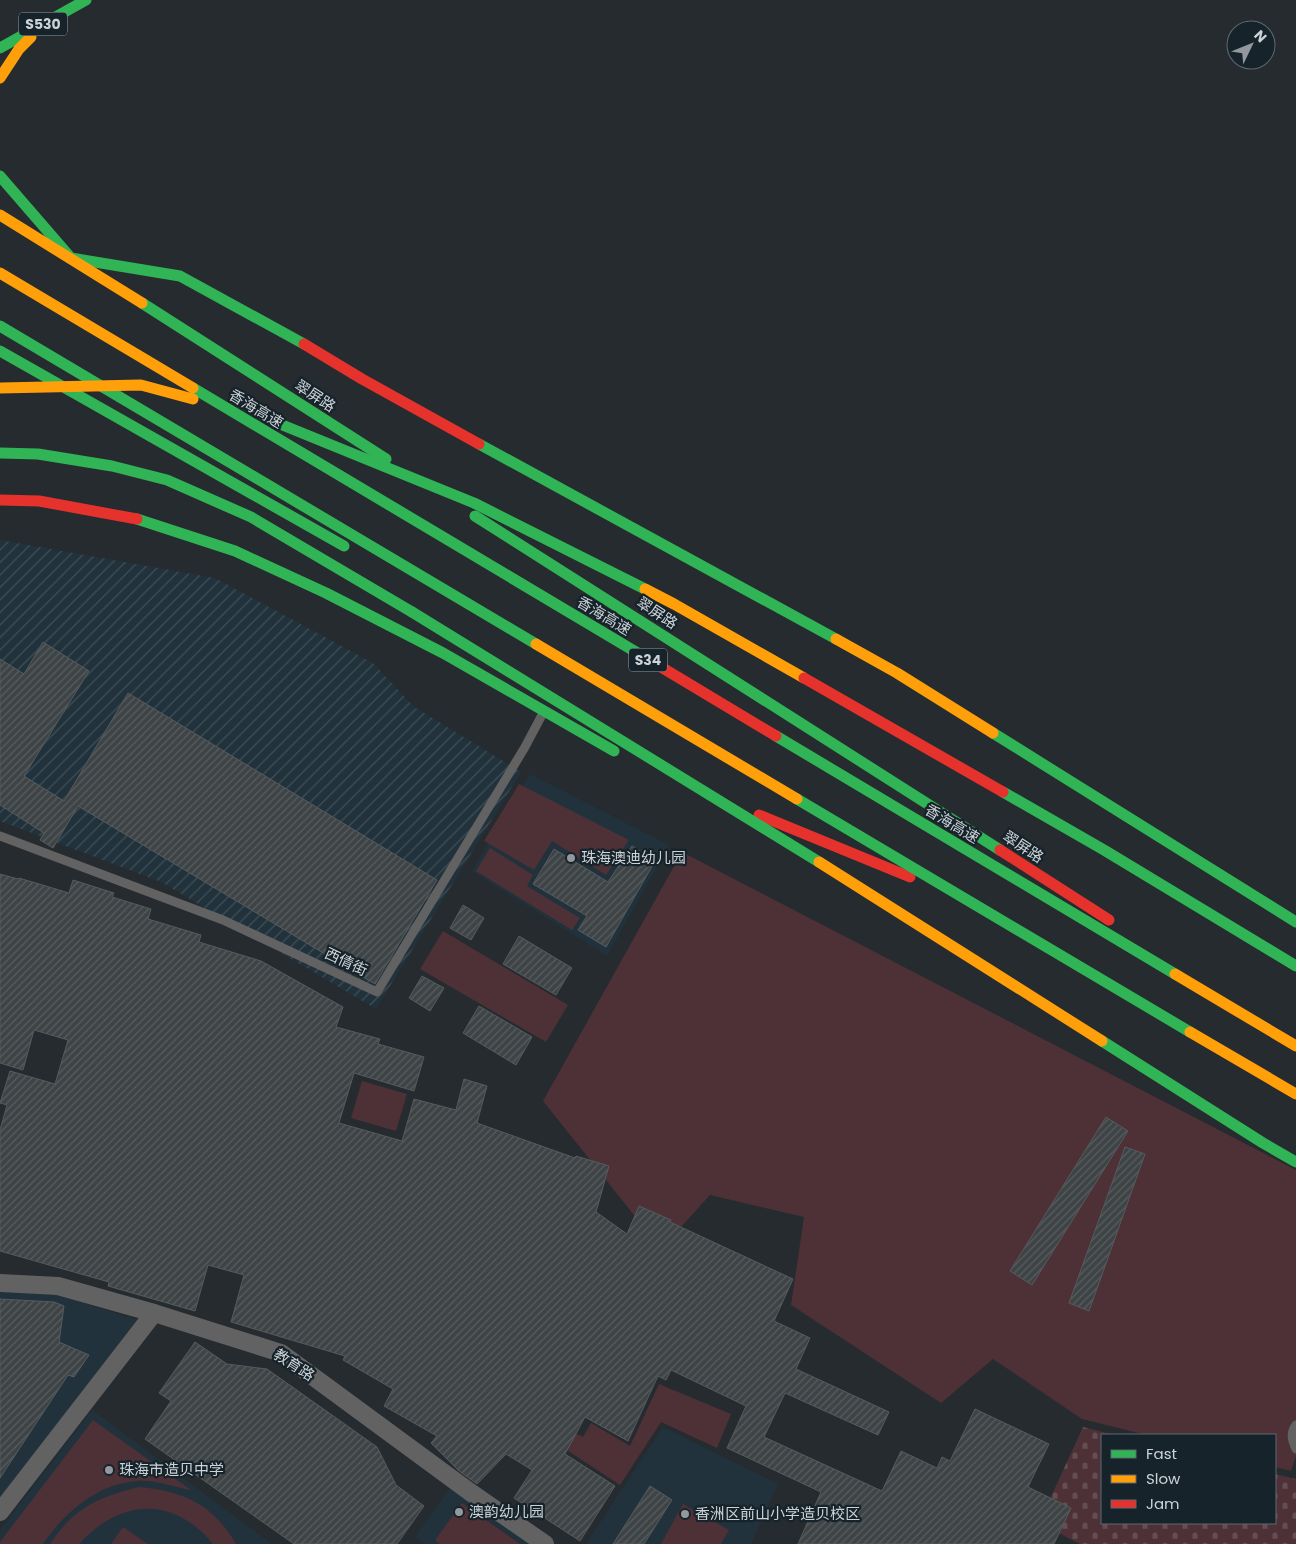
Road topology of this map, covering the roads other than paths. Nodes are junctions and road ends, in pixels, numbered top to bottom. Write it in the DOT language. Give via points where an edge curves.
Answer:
graph roads {
  1 [pos="86,0"];
  2 [pos="44,24"];
  3 [pos="0,48"];
  4 [pos="0,78"];
  5 [pos="0,176"];
  6 [pos="0,215"];
  7 [pos="71,258"];
  8 [pos="0,273"];
  9 [pos="0,326"];
  10 [pos="0,351"];
  11 [pos="0,388"];
  12 [pos="0,453"];
  13 [pos="0,500"];
  14 [pos="352,550"];
  15 [pos="473,620"];
  16 [pos="544,711"];
  17 [pos="620,755"];
  18 [pos="646,769"];
  19 [pos="0,836"];
  20 [pos="919,880"];
  21 [pos="1296,922"];
  22 [pos="1120,926"];
  23 [pos="1153,948"];
  24 [pos="1296,966"];
  25 [pos="1296,1039"];
  26 [pos="1296,1046"];
  27 [pos="1296,1094"];
  28 [pos="1296,1101"];
  29 [pos="1296,1162"];
  30 [pos="0,1283"];
  31 [pos="154,1313"];
  32 [pos="1296,1424"];
  33 [pos="1296,1448"];
  34 [pos="0,1512"];
  35 [pos="545,1544"];
  1 -- 2 [label="main road, S530"];
  2 -- 3 [label="main road, S530"];
  2 -- 4 [label="main road" via="19,49"];
  5 -- 7 [label="main road"];
  6 -- 7 [label="main road, 翠屏路"];
  7 -- 21 [label="main road" via="180,276 284,332 362,379 897,673"];
  7 -- 22 [label="main road, 翠屏路"];
  8 -- 26 [label="main road, 香海高速 / S34, bridge"];
  9 -- 27 [label="main road, bridge"];
  10 -- 14 [label="main road"];
  11 -- 24 [label="main road, bridge" via="141,385 260,416 474,503 674,604 1104,850"];
  12 -- 29 [label="main road, bridge" via="38,454 112,466 167,480 251,517 412,612 882,901"];
  13 -- 16 [label="main road" via="39,501 138,519 235,550 443,653"];
  15 -- 20 [label="main road"];
  16 -- 17 [label="main road"];
  16 -- 19 [label="lane, 西倩街" via="377,992 223,920"];
  18 -- 20 [label="main road"];
  20 -- 28 [label="main road"];
  23 -- 25 [label="main road"];
  30 -- 31 [label="street, 教育路" via="58,1286"];
  31 -- 34 [label="street"];
  31 -- 35 [label="street, 教育路" via="281,1353"];
  32 -- 33 [label="lane" via="1291,1438"];
}
